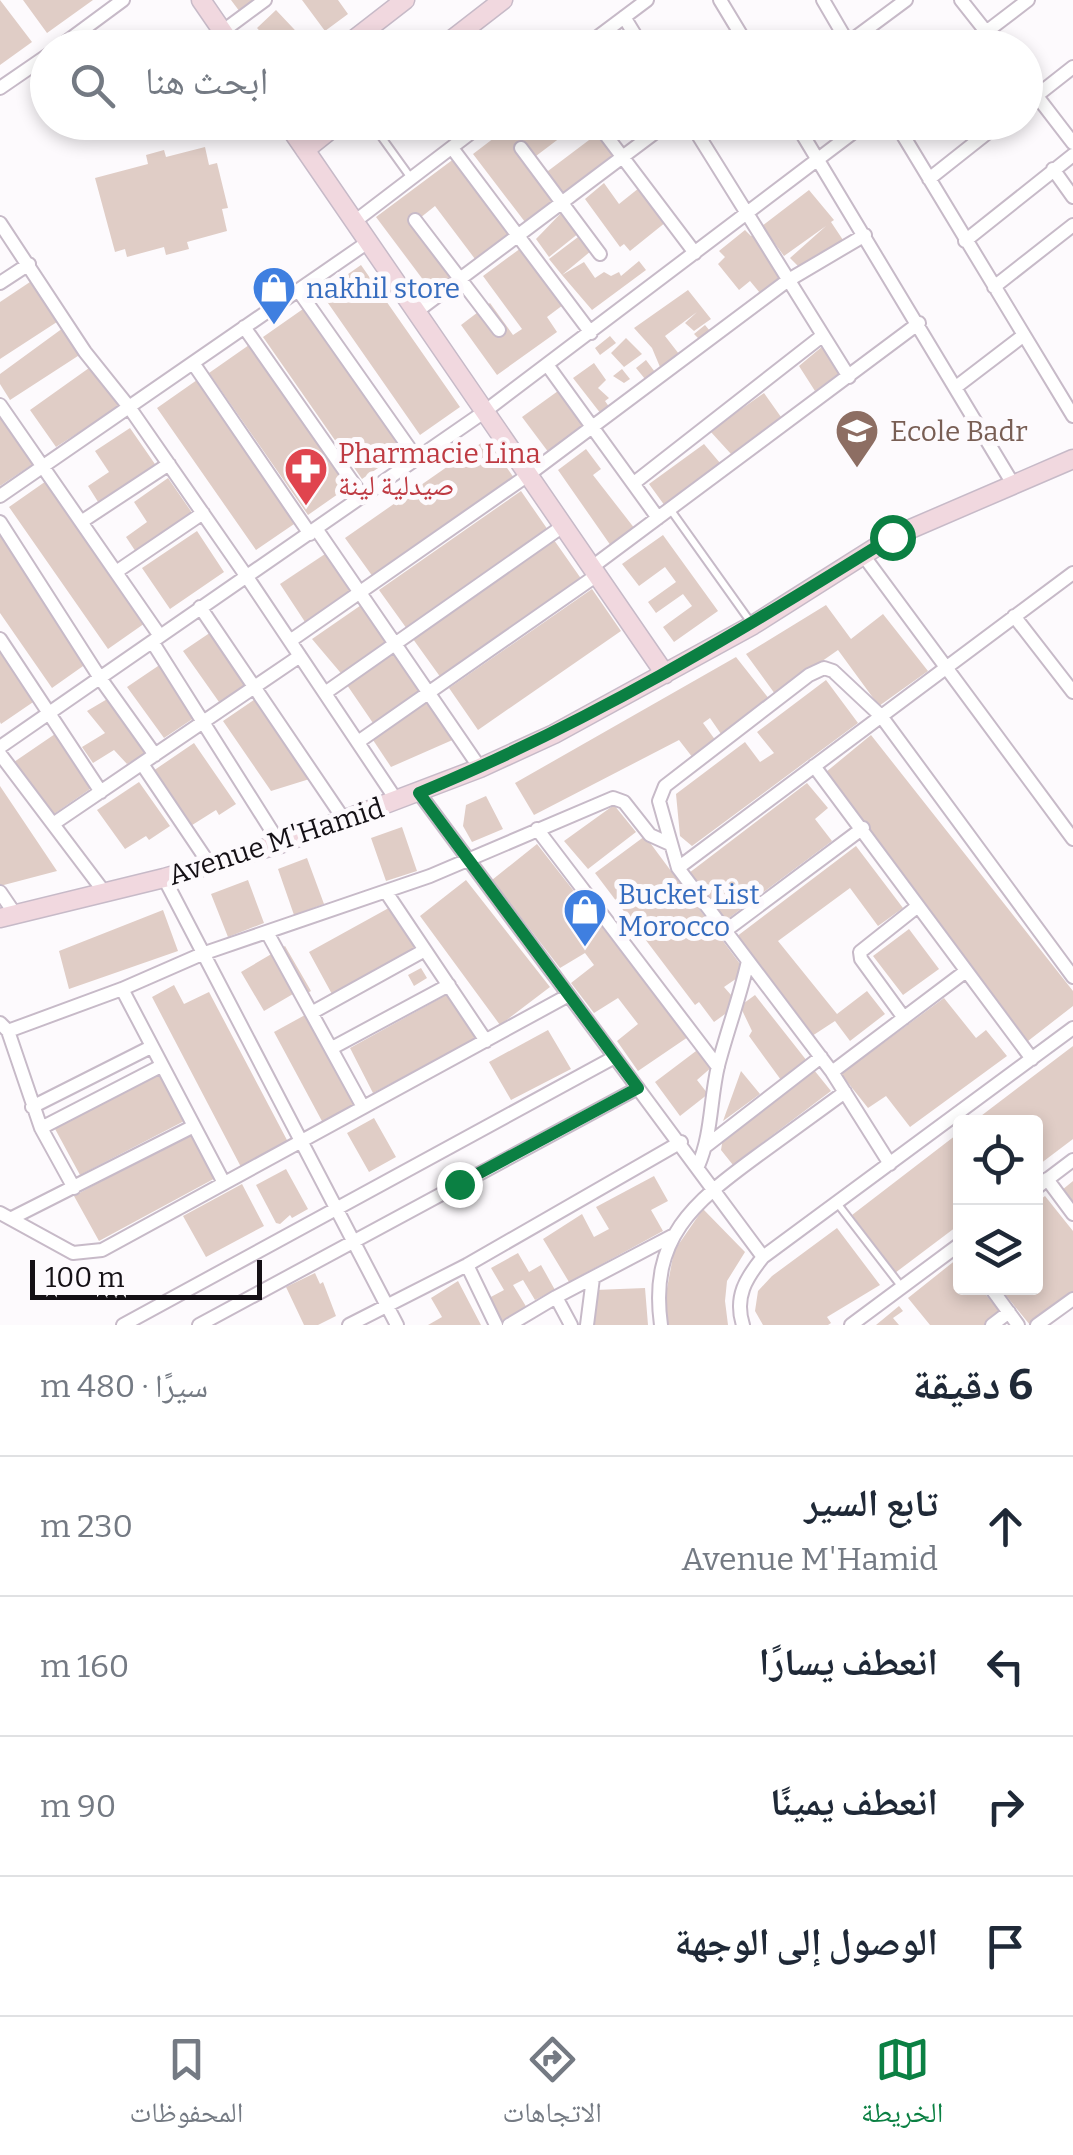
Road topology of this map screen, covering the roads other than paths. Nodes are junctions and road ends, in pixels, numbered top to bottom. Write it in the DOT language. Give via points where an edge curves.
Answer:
graph roads {
  1 [pos="123,0"];
  2 [pos="201,0"];
  3 [pos="265,0"];
  4 [pos="406,0"];
  5 [pos="503,0"];
  6 [pos="646,0"];
  7 [pos="720,0"];
  8 [pos="823,0"];
  9 [pos="906,0"];
  10 [pos="961,0"];
  11 [pos="1028,0"];
  12 [pos="624,17"];
  13 [pos="82,30"];
  14 [pos="222,30"];
  15 [pos="224,30"];
  16 [pos="367,30"];
  17 [pos="464,30"];
  18 [pos="607,30"];
  19 [pos="632,30"];
  20 [pos="738,30"];
  21 [pos="840,30"];
  22 [pos="868,30"];
  23 [pos="985,30"];
  24 [pos="990,30"];
  25 [pos="30,67"];
  26 [pos="1073,67"];
  27 [pos="0,88"];
  28 [pos="1043,91"];
  29 [pos="1043,113"];
  30 [pos="298,140"];
  31 [pos="318,140"];
  32 [pos="384,140"];
  33 [pos="462,140"];
  34 [pos="610,140"];
  35 [pos="645,140"];
  36 [pos="702,140"];
  37 [pos="806,140"];
  38 [pos="844,140"];
  39 [pos="905,140"];
  40 [pos="978,140"];
  41 [pos="1073,144"];
  42 [pos="452,148"];
  43 [pos="521,148"];
  44 [pos="305,150"];
  45 [pos="1073,154"];
  46 [pos="623,156"];
  47 [pos="818,160"];
  48 [pos="1052,169"];
  49 [pos="929,178"];
  50 [pos="412,179"];
  51 [pos="1073,197"];
  52 [pos="562,202"];
  53 [pos="749,214"];
  54 [pos="416,220"];
  55 [pos="354,222"];
  56 [pos="0,223"];
  57 [pos="1072,228"];
  58 [pos="517,235"];
  59 [pos="865,235"];
  60 [pos="966,241"];
  61 [pos="368,242"];
  62 [pos="600,254"];
  63 [pos="695,254"];
  64 [pos="29,264"];
  65 [pos="462,278"];
  66 [pos="787,281"];
  67 [pos="0,284"];
  68 [pos="994,287"];
  69 [pos="298,290"];
  70 [pos="416,312"];
  71 [pos="919,323"];
  72 [pos="244,327"];
  73 [pos="500,330"];
  74 [pos="591,333"];
  75 [pos="1024,335"];
  76 [pos="822,336"];
  77 [pos="192,363"];
  78 [pos="548,366"];
  79 [pos="849,376"];
  80 [pos="956,387"];
  81 [pos="0,405"];
  82 [pos="129,407"];
  83 [pos="484,412"];
  84 [pos="1073,416"];
  85 [pos="593,426"];
  86 [pos="417,459"];
  87 [pos="1073,459"];
  88 [pos="169,464"];
  89 [pos="42,466"];
  90 [pos="528,475"];
  91 [pos="634,483"];
  92 [pos="1013,484"];
  93 [pos="0,496"];
  94 [pos="364,497"];
  95 [pos="203,513"];
  96 [pos="664,513"];
  97 [pos="0,522"];
  98 [pos="81,522"];
  99 [pos="563,526"];
  100 [pos="314,532"];
  101 [pos="863,555"];
  102 [pos="594,571"];
  103 [pos="116,572"];
  104 [pos="1073,573"];
  105 [pos="247,576"];
  106 [pos="359,592"];
  107 [pos="200,608"];
  108 [pos="1014,616"];
  109 [pos="753,625"];
  110 [pos="0,639"];
  111 [pos="156,639"];
  112 [pos="290,641"];
  113 [pos="393,642"];
  114 [pos="300,656"];
  115 [pos="946,665"];
  116 [pos="665,674"];
  117 [pos="100,678"];
  118 [pos="254,686"];
  119 [pos="427,691"];
  120 [pos="1073,692"];
  121 [pos="325,693"];
  122 [pos="50,711"];
  123 [pos="881,716"];
  124 [pos="202,724"];
  125 [pos="358,742"];
  126 [pos="0,750"];
  127 [pos="155,755"];
  128 [pos="142,764"];
  129 [pos="814,766"];
  130 [pos="480,768"];
  131 [pos="102,792"];
  132 [pos="419,793"];
  133 [pos="397,801"];
  134 [pos="345,821"];
  135 [pos="54,824"];
  136 [pos="862,828"];
  137 [pos="537,830"];
  138 [pos="1073,839"];
  139 [pos="280,844"];
  140 [pos="670,844"];
  141 [pos="468,859"];
  142 [pos="210,865"];
  143 [pos="678,868"];
  144 [pos="164,878"];
  145 [pos="0,892"];
  146 [pos="386,892"];
  147 [pos="105,893"];
  148 [pos="918,906"];
  149 [pos="8,916"];
  150 [pos="725,931"];
  151 [pos="268,934"];
  152 [pos="425,950"];
  153 [pos="202,954"];
  154 [pos="748,961"];
  155 [pos="966,971"];
  156 [pos="1073,976"];
  157 [pos="449,985"];
  158 [pos="122,990"];
  159 [pos="567,996"];
  160 [pos="313,1012"];
  161 [pos="904,1018"];
  162 [pos="4,1027"];
  163 [pos="1073,1028"];
  164 [pos="486,1041"];
  165 [pos="151,1047"];
  166 [pos="332,1048"];
  167 [pos="821,1057"];
  168 [pos="613,1058"];
  169 [pos="1032,1059"];
  170 [pos="161,1066"];
  171 [pos="718,1067"];
  172 [pos="832,1072"];
  173 [pos="638,1088"];
  174 [pos="845,1092"];
  175 [pos="32,1106"];
  176 [pos="364,1107"];
  177 [pos="194,1126"];
  178 [pos="40,1128"];
  179 [pos="299,1141"];
  180 [pos="681,1142"];
  181 [pos="706,1146"];
  182 [pos="1073,1160"];
  183 [pos="890,1164"];
  184 [pos="698,1166"];
  185 [pos="1043,1182"];
  186 [pos="224,1183"];
  187 [pos="1043,1186"];
  188 [pos="74,1188"];
  189 [pos="714,1188"];
  190 [pos="837,1203"];
  191 [pos="335,1207"];
  192 [pos="1073,1214"];
  193 [pos="6,1216"];
  194 [pos="672,1236"];
  195 [pos="352,1241"];
  196 [pos="953,1249"];
  197 [pos="763,1257"];
  198 [pos="467,1265"];
  199 [pos="593,1278"];
  200 [pos="902,1287"];
  201 [pos="997,1295"];
  202 [pos="556,1297"];
  203 [pos="1073,1299"];
  204 [pos="386,1305"];
  205 [pos="1009,1312"];
  206 [pos="123,1325"];
  207 [pos="199,1325"];
  208 [pos="349,1325"];
  209 [pos="397,1325"];
  210 [pos="496,1325"];
  211 [pos="510,1325"];
  212 [pos="571,1325"];
  213 [pos="587,1325"];
  214 [pos="661,1325"];
  215 [pos="743,1325"];
  216 [pos="851,1325"];
  217 [pos="992,1325"];
  218 [pos="1018,1325"];
  219 [pos="1037,1325"];
  1 -- 13 [label="street"];
  2 -- 14 [label="street"];
  3 -- 15 [label="street"];
  4 -- 16 [label="street"];
  5 -- 17 [label="street"];
  6 -- 12 [label="street"];
  7 -- 20 [label="street"];
  8 -- 21 [label="street"];
  9 -- 22 [label="street"];
  10 -- 23 [label="street"];
  11 -- 24 [label="street"];
  12 -- 18 [label="street"];
  12 -- 19 [label="street"];
  25 -- 27 [label="street"];
  26 -- 28 [label="street"];
  29 -- 41 [label="street"];
  30 -- 44 [label="street"];
  31 -- 44 [label="street"];
  32 -- 50 [label="lane"];
  33 -- 42 [label="street"];
  34 -- 46 [label="street"];
  35 -- 46 [label="street"];
  36 -- 53 [label="street"];
  37 -- 47 [label="street"];
  38 -- 47 [label="street"];
  39 -- 49 [label="street"];
  40 -- 49 [label="street"];
  42 -- 50 [label="street"];
  42 -- 58 [label="street"];
  43 -- 52 [label="street"];
  44 -- 55 [label="street"];
  45 -- 48 [label="street"];
  46 -- 52 [label="street"];
  46 -- 63 [label="street"];
  47 -- 53 [label="street"];
  47 -- 59 [label="street"];
  48 -- 51 [label="street"];
  48 -- 60 [label="street"];
  49 -- 60 [label="street"];
  50 -- 55 [label="street"];
  52 -- 58 [label="street"];
  52 -- 62 [label="street"];
  53 -- 63 [label="street"];
  53 -- 66 [label="street"];
  54 -- 65 [label="street"];
  55 -- 61 [label="street"];
  56 -- 64 [label="street"];
  57 -- 68 [label="street"];
  58 -- 65 [label="street"];
  58 -- 74 [label="street"];
  59 -- 66 [label="street"];
  59 -- 71 [label="street"];
  60 -- 68 [label="street"];
  61 -- 69 [label="street"];
  61 -- 70 [label="street"];
  63 -- 74 [label="street"];
  64 -- 67 [label="street"];
  64 -- 82 [label="street"];
  65 -- 70 [label="street"];
  65 -- 73 [label="street"];
  66 -- 76 [label="street"];
  66 -- 85 [label="street"];
  68 -- 75 [label="street"];
  69 -- 72 [label="street"];
  69 -- 86 [label="street"];
  70 -- 83 [label="street"];
  71 -- 79 [label="street"];
  71 -- 80 [label="street"];
  72 -- 77 [label="street"];
  72 -- 94 [label="street"];
  74 -- 78 [label="street"];
  75 -- 80 [label="street"];
  75 -- 84 [label="street"];
  76 -- 79 [label="street"];
  76 -- 91 [label="street"];
  77 -- 82 [label="street"];
  77 -- 100 [label="street"];
  78 -- 83 [label="street"];
  78 -- 85 [label="street"];
  79 -- 96 [label="street"];
  80 -- 92 [label="street"];
  81 -- 89 [label="street"];
  82 -- 88 [label="street"];
  82 -- 89 [label="street"];
  83 -- 86 [label="street"];
  83 -- 90 [label="street"];
  85 -- 90 [label="street"];
  85 -- 91 [label="street"];
  86 -- 94 [label="street"];
  87 -- 92 [label="street, Avenue M'Hamid"];
  88 -- 95 [label="street"];
  88 -- 98 [label="street"];
  89 -- 93 [label="street"];
  89 -- 98 [label="street"];
  90 -- 99 [label="street"];
  90 -- 106 [label="street"];
  91 -- 96 [label="street"];
  92 -- 101 [label="street, Avenue M'Hamid"];
  94 -- 100 [label="street"];
  95 -- 103 [label="street"];
  95 -- 105 [label="street"];
  96 -- 102 [label="street"];
  96 -- 109 [label="lane"];
  97 -- 117 [label="street"];
  98 -- 103 [label="street"];
  99 -- 102 [label="street"];
  99 -- 113 [label="street"];
  100 -- 105 [label="street"];
  100 -- 106 [label="street"];
  101 -- 109 [label="street, Avenue M'Hamid"];
  101 -- 115 [label="street"];
  102 -- 116 [label="street"];
  102 -- 119 [label="street"];
  103 -- 111 [label="street"];
  104 -- 108 [label="street"];
  105 -- 107 [label="street"];
  105 -- 112 [label="street"];
  106 -- 112 [label="street"];
  106 -- 113 [label="street"];
  107 -- 111 [label="street"];
  107 -- 118 [label="street"];
  108 -- 115 [label="street"];
  108 -- 120 [label="street"];
  109 -- 116 [label="street, Avenue M'Hamid"];
  110 -- 122 [label="street"];
  111 -- 117 [label="street"];
  111 -- 124 [label="street"];
  112 -- 114 [label="street"];
  113 -- 119 [label="street"];
  113 -- 121 [label="street"];
  114 -- 118 [label="street"];
  114 -- 121 [label="street"];
  115 -- 123 [label="street"];
  115 -- 138 [label="street"];
  116 -- 130 [label="street, Avenue M'Hamid"];
  117 -- 122 [label="street"];
  117 -- 127 [label="street"];
  118 -- 124 [label="street"];
  118 -- 134 [label="street"];
  119 -- 125 [label="street"];
  119 -- 130 [label="street"];
  121 -- 125 [label="street"];
  122 -- 126 [label="street"];
  122 -- 131 [label="street"];
  123 -- 129 [label="street"];
  123 -- 140 [label="street" via="833,671 809,675 665,786 659,801"];
  123 -- 156 [label="street"];
  124 -- 127 [label="street"];
  124 -- 139 [label="street"];
  125 -- 133 [label="street"];
  126 -- 135 [label="street"];
  127 -- 128 [label="street"];
  128 -- 131 [label="street"];
  128 -- 142 [label="street"];
  129 -- 136 [label="street"];
  129 -- 143 [label="street"];
  130 -- 132 [label="street, Avenue M'Hamid"];
  131 -- 135 [label="street"];
  132 -- 133 [label="street, Avenue M'Hamid"];
  132 -- 141 [label="street"];
  133 -- 134 [label="street, Avenue M'Hamid"];
  134 -- 139 [label="street, Avenue M'Hamid"];
  135 -- 147 [label="street"];
  136 -- 148 [label="street"];
  136 -- 150 [label="street"];
  137 -- 140 [label="street" via="618,797 650,835"];
  137 -- 141 [label="street"];
  137 -- 171 [label="street"];
  139 -- 142 [label="street, Avenue M'Hamid"];
  140 -- 143 [label="street"];
  141 -- 146 [label="street"];
  141 -- 159 [label="street"];
  142 -- 144 [label="street, Avenue M'Hamid"];
  143 -- 150 [label="street"];
  144 -- 147 [label="street, Avenue M'Hamid"];
  144 -- 153 [label="street"];
  145 -- 149 [label="street"];
  146 -- 151 [label="street"];
  146 -- 152 [label="street"];
  147 -- 149 [label="street, Avenue M'Hamid"];
  148 -- 155 [label="street"];
  148 -- 161 [label="street" via="860,952"];
  150 -- 154 [label="street"];
  151 -- 153 [label="street"];
  151 -- 160 [label="street"];
  152 -- 157 [label="street"];
  152 -- 160 [label="street"];
  153 -- 158 [label="street"];
  153 -- 179 [label="street"];
  154 -- 167 [label="street"];
  154 -- 171 [label="street"];
  155 -- 161 [label="street"];
  155 -- 169 [label="street"];
  157 -- 164 [label="street"];
  157 -- 166 [label="street"];
  158 -- 162 [label="street"];
  158 -- 165 [label="street"];
  159 -- 164 [label="street"];
  159 -- 168 [label="street"];
  160 -- 166 [label="street"];
  161 -- 172 [label="street"];
  162 -- 175 [label="street"];
  163 -- 169 [label="street"];
  164 -- 176 [label="street"];
  165 -- 170 [label="street"];
  165 -- 175 [label="street"];
  166 -- 176 [label="street"];
  167 -- 172 [label="street"];
  167 -- 181 [label="street"];
  168 -- 173 [label="street"];
  168 -- 191 [label="street"];
  169 -- 183 [label="street"];
  170 -- 177 [label="street"];
  170 -- 178 [label="street"];
  171 -- 181 [label="street"];
  172 -- 174 [label="street"];
  173 -- 180 [label="street"];
  173 -- 195 [label="street"];
  174 -- 183 [label="street"];
  174 -- 189 [label="street"];
  175 -- 178 [label="street"];
  176 -- 179 [label="street"];
  177 -- 186 [label="street"];
  177 -- 188 [label="street"];
  178 -- 188 [label="street"];
  179 -- 186 [label="street"];
  179 -- 191 [label="street"];
  180 -- 184 [label="street"];
  180 -- 198 [label="street"];
  181 -- 184 [label="street"];
  182 -- 185 [label="street"];
  183 -- 190 [label="street"];
  184 -- 189 [label="street"];
  186 -- 193 [label="street" via="92,1253 73,1253"];
  187 -- 192 [label="street"];
  188 -- 193 [label="street"];
  189 -- 194 [label="street"];
  189 -- 197 [label="street"];
  190 -- 197 [label="street"];
  190 -- 200 [label="lane"];
  191 -- 195 [label="street"];
  191 -- 206 [label="street"];
  194 -- 199 [label="street"];
  194 -- 214 [label="street" via="660,1272"];
  195 -- 204 [label="street"];
  195 -- 207 [label="street"];
  196 -- 200 [label="street"];
  197 -- 215 [label="street" via="741,1290"];
  198 -- 204 [label="street"];
  198 -- 210 [label="street"];
  199 -- 202 [label="street"];
  199 -- 213 [label="street"];
  200 -- 216 [label="street"];
  201 -- 205 [label="street"];
  202 -- 211 [label="street"];
  202 -- 212 [label="street"];
  203 -- 219 [label="street"];
  204 -- 208 [label="street"];
  204 -- 209 [label="street"];
  205 -- 217 [label="street"];
  205 -- 218 [label="street"];
}
